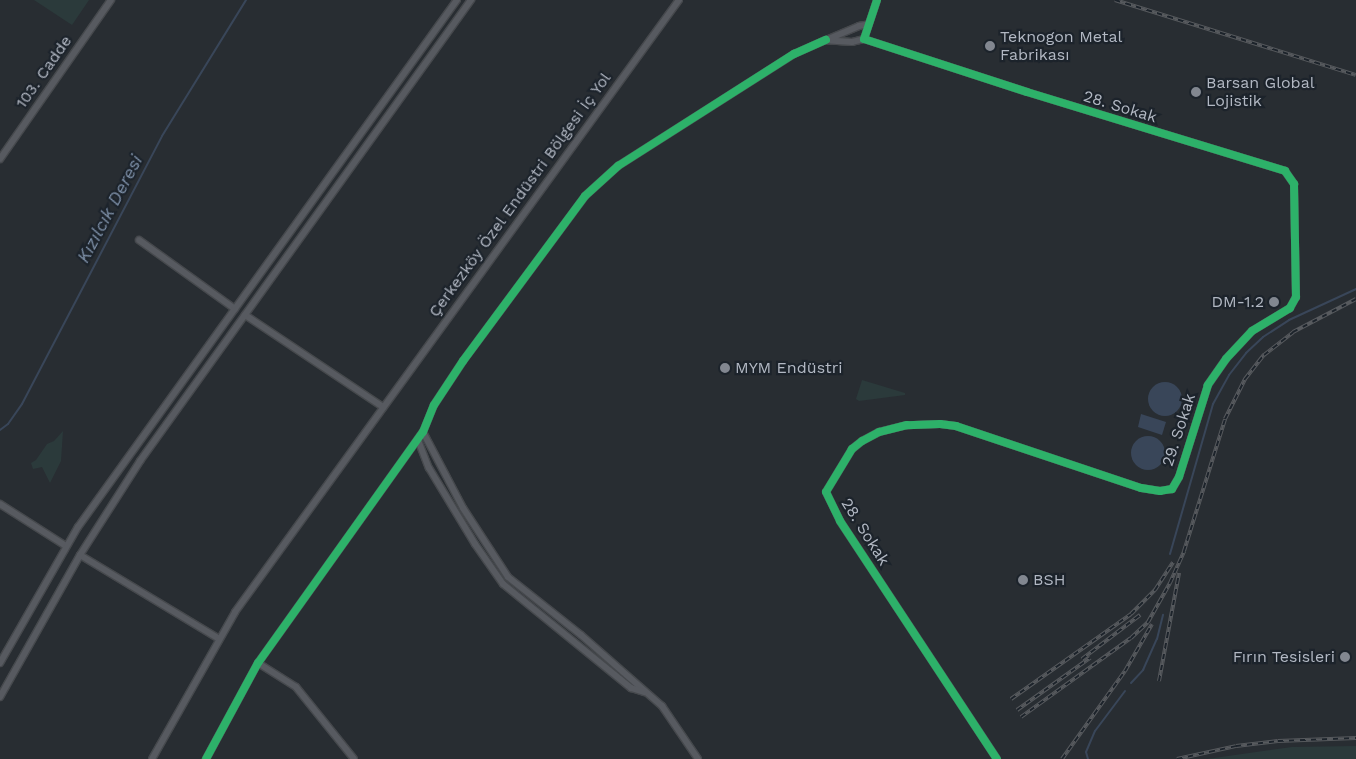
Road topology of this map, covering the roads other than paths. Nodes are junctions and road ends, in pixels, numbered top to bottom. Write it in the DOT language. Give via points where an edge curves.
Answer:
graph roads {
  1 [pos="112,0"];
  2 [pos="457,0"];
  3 [pos="471,0"];
  4 [pos="679,0"];
  5 [pos="877,0"];
  6 [pos="869,24"];
  7 [pos="864,39"];
  8 [pos="826,40"];
  9 [pos="0,159"];
  10 [pos="139,240"];
  11 [pos="1296,297"];
  12 [pos="235,309"];
  13 [pos="245,315"];
  14 [pos="383,407"];
  15 [pos="423,432"];
  16 [pos="418,440"];
  17 [pos="1172,489"];
  18 [pos="0,504"];
  19 [pos="66,546"];
  20 [pos="80,554"];
  21 [pos="219,639"];
  22 [pos="258,663"];
  23 [pos="0,664"];
  24 [pos="648,694"];
  25 [pos="0,697"];
  26 [pos="152,759"];
  27 [pos="206,759"];
  28 [pos="354,759"];
  29 [pos="698,759"];
  30 [pos="997,759"];
  1 -- 9 [label="street, 103. Cadde"];
  2 -- 12 [label="street"];
  3 -- 13 [label="street"];
  4 -- 14 [label="street, Çerkezköy Özel Endüstri Bölgesi İç Yol"];
  5 -- 6 [label="street"];
  6 -- 7 [label="street"];
  6 -- 8 [label="street"];
  7 -- 8 [label="street" via="852,42"];
  7 -- 11 [label="street, 28. Sokak" via="1285,171 1294,184"];
  8 -- 15 [label="street" via="794,54 634,156 584,196 463,361 434,405"];
  10 -- 12 [label="street"];
  11 -- 17 [label="street, 29. Sokak" via="1290,308 1252,331 1208,385 1180,476"];
  12 -- 19 [label="street"];
  13 -- 14 [label="street"];
  13 -- 20 [label="street" via="140,461"];
  14 -- 21 [label="street, Çerkezköy Özel Endüstri Bölgesi İç Yol" via="234,612"];
  15 -- 16 [label="street"];
  15 -- 24 [label="street" via="463,508 508,577"];
  16 -- 22 [label="street"];
  16 -- 24 [label="street" via="429,468 503,584 631,688"];
  17 -- 30 [label="street, 28. Sokak" via="1141,488 956,426 906,425 880,432 852,448 826,492 832,508"];
  18 -- 19 [label="street"];
  19 -- 23 [label="street"];
  20 -- 21 [label="street"];
  20 -- 25 [label="street"];
  21 -- 26 [label="street, Çerkezköy Özel Endüstri Bölgesi İç Yol"];
  22 -- 27 [label="street"];
  22 -- 28 [label="street" via="296,688"];
  24 -- 29 [label="street" via="662,706"];
}
